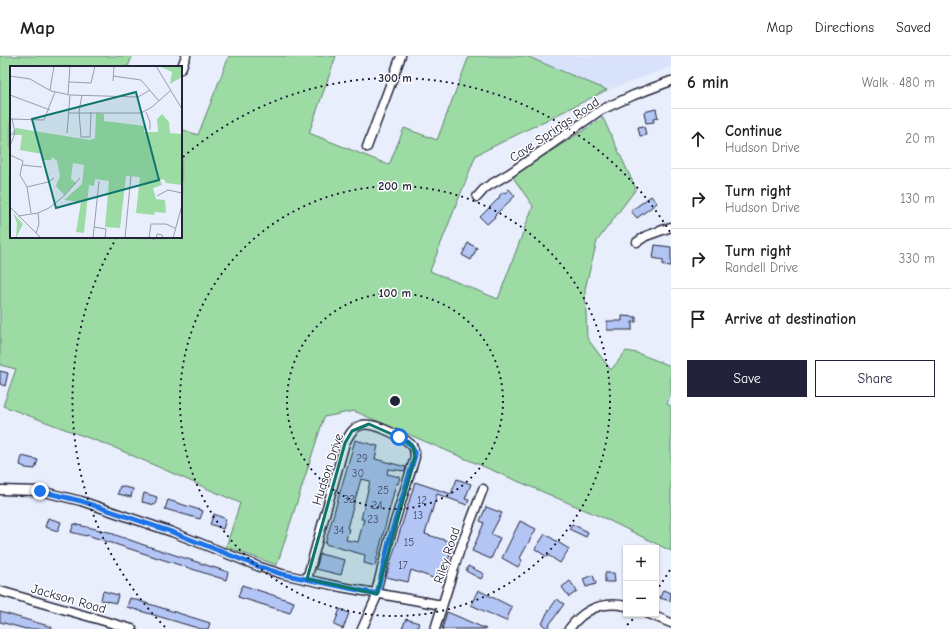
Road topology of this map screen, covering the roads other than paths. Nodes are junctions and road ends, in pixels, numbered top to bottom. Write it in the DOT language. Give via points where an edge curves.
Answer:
graph roads {
  1 [pos="186,56"];
  2 [pos="401,56"];
  3 [pos="182,66"];
  4 [pos="671,81"];
  5 [pos="367,147"];
  6 [pos="477,197"];
  7 [pos="671,227"];
  8 [pos="637,242"];
  9 [pos="483,489"];
  10 [pos="0,490"];
  11 [pos="307,579"];
  12 [pos="0,591"];
  13 [pos="377,594"];
  14 [pos="442,605"];
  15 [pos="623,606"];
  16 [pos="656,617"];
  17 [pos="671,623"];
  18 [pos="132,629"];
  19 [pos="362,629"];
  20 [pos="434,629"];
  21 [pos="570,629"];
  1 -- 3 [label="street"];
  2 -- 5 [label="street"];
  4 -- 6 [label="street, Cave Springs Road" via="602,110 486,188"];
  7 -- 8 [label="street"];
  9 -- 14 [label="street, Riley Road"];
  10 -- 11 [label="street" via="40,491 81,501 172,532 260,567"];
  11 -- 13 [label="street"];
  11 -- 13 [label="street, Hudson Drive" via="345,442 352,431 369,424 407,441 413,446 414,451 413,463 390,537"];
  12 -- 18 [label="street, Jackson Road"];
  13 -- 14 [label="street"];
  13 -- 19 [label="street, Hudson Drive"];
  14 -- 20 [label="street, Riley Road"];
  15 -- 21 [label="street" via="608,604 593,608 579,618"];
  16 -- 17 [label="street"];
}
